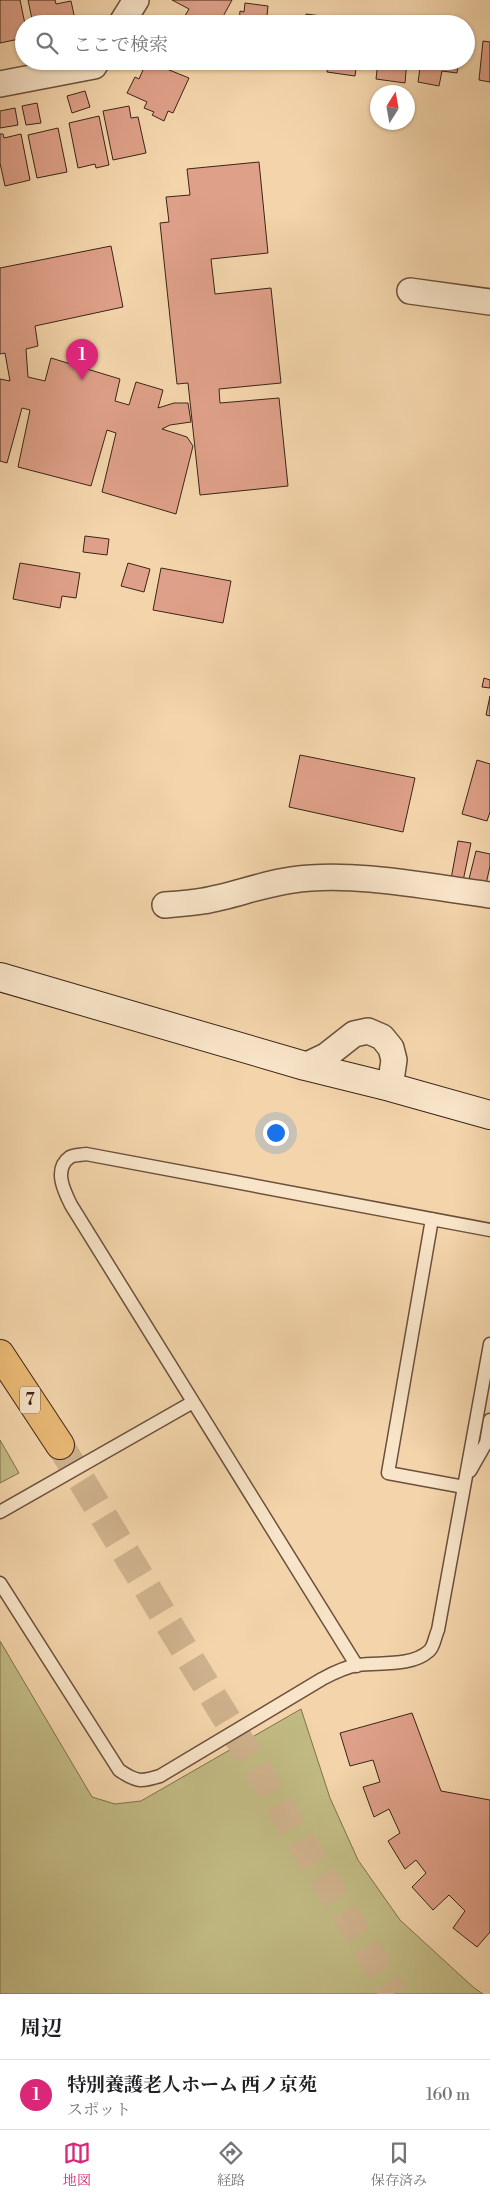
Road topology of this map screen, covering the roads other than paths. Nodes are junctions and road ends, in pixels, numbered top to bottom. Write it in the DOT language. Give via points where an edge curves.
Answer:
graph roads {
  1 [pos="136,0"];
  2 [pos="126,15"];
  3 [pos="73,70"];
  4 [pos="0,84"];
  5 [pos="410,291"];
  6 [pos="490,302"];
  7 [pos="490,895"];
  8 [pos="165,905"];
  9 [pos="0,977"];
  10 [pos="305,1066"];
  11 [pos="390,1087"];
  12 [pos="490,1115"];
  13 [pos="432,1219"];
  14 [pos="490,1230"];
  15 [pos="490,1344"];
  16 [pos="0,1354"];
  17 [pos="193,1402"];
  18 [pos="490,1420"];
  19 [pos="60,1446"];
  20 [pos="464,1484"];
  21 [pos="0,1512"];
  22 [pos="0,1583"];
  23 [pos="357,1666"];
  1 -- 2 [label="street"];
  3 -- 4 [label="street"];
  5 -- 6 [label="street"];
  7 -- 8 [label="street" via="379,881 324,878 293,879 204,901"];
  9 -- 10 [label="street"];
  10 -- 11 [label="street"];
  10 -- 11 [label="street" via="326,1056 354,1034 368,1031 382,1037 391,1048 394,1060"];
  11 -- 12 [label="street"];
  13 -- 14 [label="lane"];
  13 -- 17 [label="lane" via="86,1154 70,1157 60,1174 71,1205"];
  13 -- 20 [label="lane" via="388,1473"];
  15 -- 20 [label="lane"];
  16 -- 19 [label="main road, 7"];
  17 -- 21 [label="lane"];
  17 -- 23 [label="lane"];
  18 -- 20 [label="lane" via="486,1443"];
  20 -- 23 [label="lane" via="438,1630 431,1650 420,1657"];
  22 -- 23 [label="lane" via="118,1770 130,1778 143,1781 160,1776 322,1678"];
}
